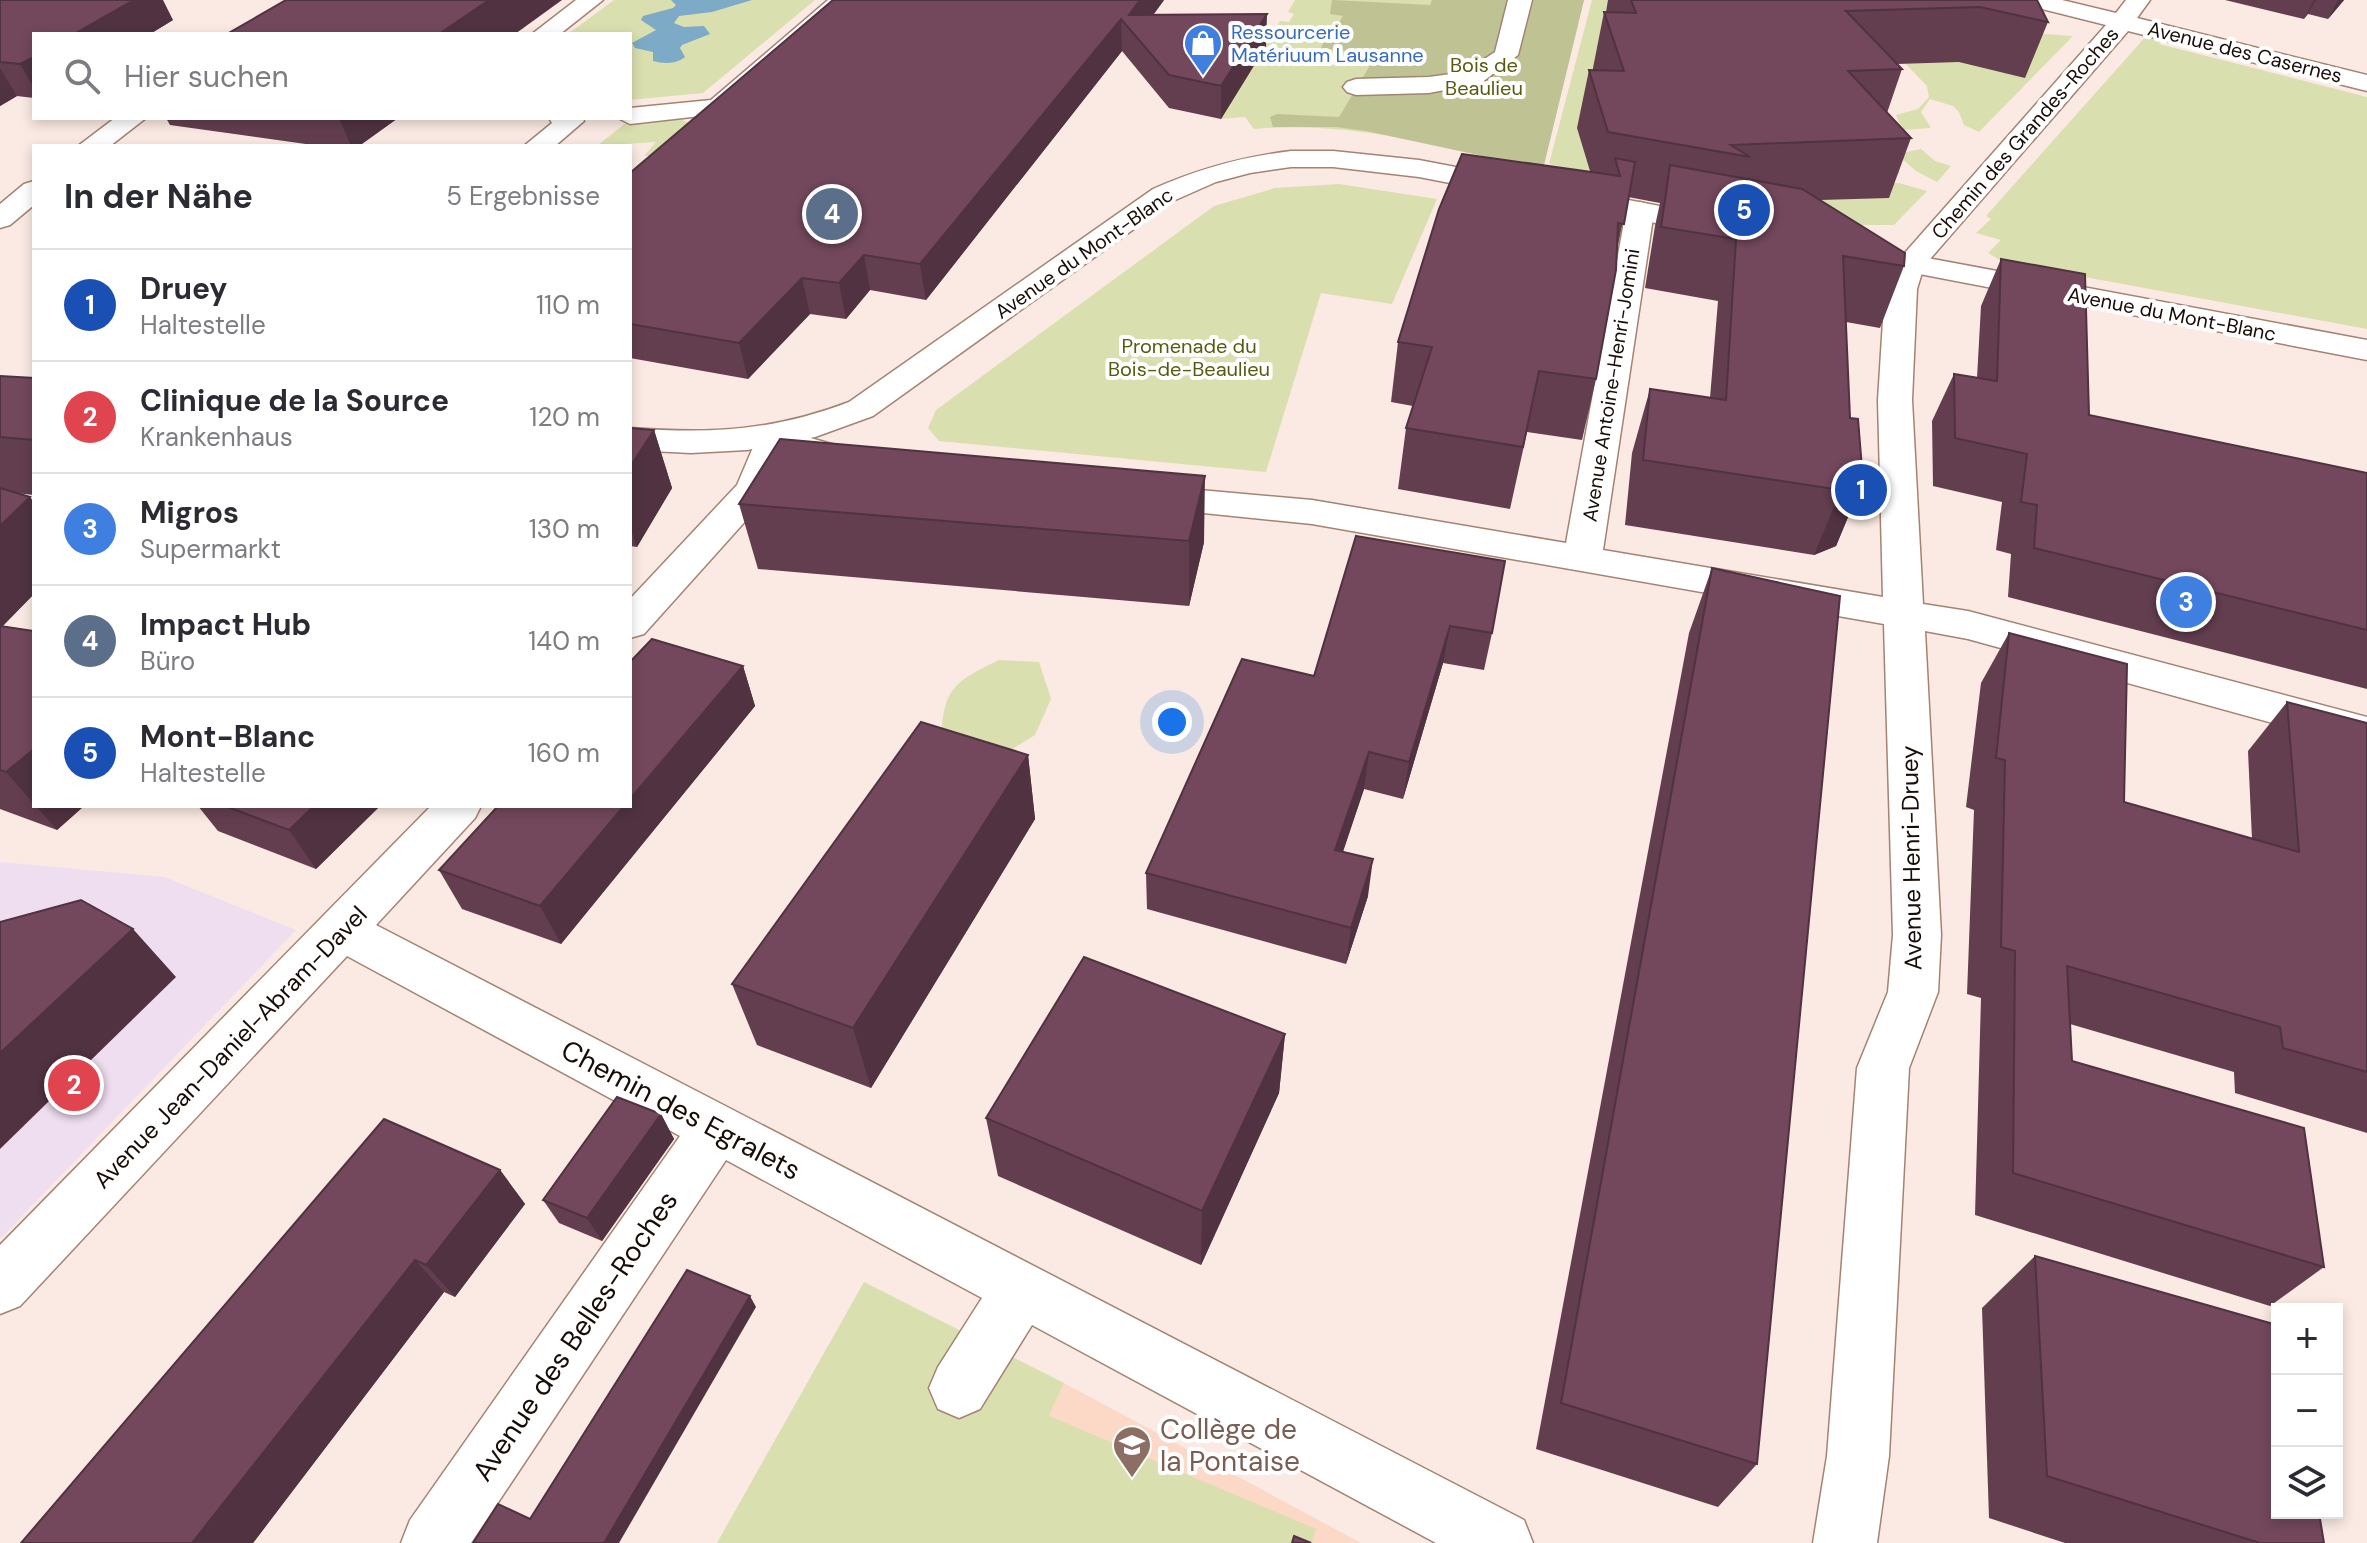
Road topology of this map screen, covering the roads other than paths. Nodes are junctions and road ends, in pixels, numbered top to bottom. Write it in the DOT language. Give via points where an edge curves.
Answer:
graph roads {
  1 [pos="591,0"];
  2 [pos="842,0"];
  3 [pos="1520,0"];
  4 [pos="2034,0"];
  5 [pos="2130,11"];
  6 [pos="547,32"];
  7 [pos="2367,83"];
  8 [pos="1356,87"];
  9 [pos="632,116"];
  10 [pos="130,120"];
  11 [pos="575,120"];
  12 [pos="95,144"];
  13 [pos="541,144"];
  14 [pos="32,192"];
  15 [pos="1640,211"];
  16 [pos="0,219"];
  17 [pos="1747,232"];
  18 [pos="1821,246"];
  19 [pos="1910,264"];
  20 [pos="2367,350"];
  21 [pos="772,438"];
  22 [pos="632,439"];
  23 [pos="855,463"];
  24 [pos="1112,492"];
  25 [pos="1582,560"];
  26 [pos="1904,614"];
  27 [pos="632,622"];
  28 [pos="2367,733"];
  29 [pos="457,808"];
  30 [pos="342,930"];
  31 [pos="716,1129"];
  32 [pos="0,1286"];
  33 [pos="1021,1289"];
  34 [pos="959,1388"];
  35 [pos="433,1543"];
  36 [pos="1501,1543"];
  37 [pos="1845,1543"];
  1 -- 6 [label="street"];
  2 -- 9 [label="street" via="718,107"];
  3 -- 8 [label="street" via="1506,55 1472,78"];
  4 -- 5 [label="street, Avenue des Casernes"];
  5 -- 7 [label="street, Avenue des Casernes"];
  5 -- 19 [label="street, Chemin des Grandes-Roches"];
  10 -- 12 [label="street"];
  11 -- 13 [label="street"];
  14 -- 16 [label="street"];
  15 -- 17 [label="street, Avenue du Mont-Blanc"];
  15 -- 21 [label="street, Avenue du Mont-Blanc" via="1354,159 1291,157 1222,169 1163,195 861,409"];
  15 -- 25 [label="street, Avenue Antoine-Henri-Jomini"];
  18 -- 19 [label="street, Avenue du Mont-Blanc"];
  19 -- 20 [label="street, Avenue du Mont-Blanc"];
  19 -- 26 [label="street, Avenue Henri-Druey" via="1901,289 1895,400"];
  21 -- 22 [label="street" via="701,445"];
  21 -- 23 [label="street"];
  21 -- 27 [label="street" via="754,489"];
  24 -- 25 [label="street" via="1312,512"];
  25 -- 26 [label="street"];
  26 -- 28 [label="street" via="1968,625"];
  26 -- 37 [label="street, Avenue Henri-Druey" via="1917,935 1913,992 1883,1068 1858,1456"];
  29 -- 30 [label="street, Avenue Jean-Daniel-Abram-Davel"];
  30 -- 31 [label="street, Chemin des Egralets"];
  30 -- 32 [label="street, Avenue Jean-Daniel-Abram-Davel"];
  31 -- 33 [label="street, Chemin des Egralets"];
  31 -- 35 [label="street, Avenue des Belles-Roches"];
  33 -- 34 [label="street"];
  33 -- 36 [label="street, Chemin des Egralets"];
}
